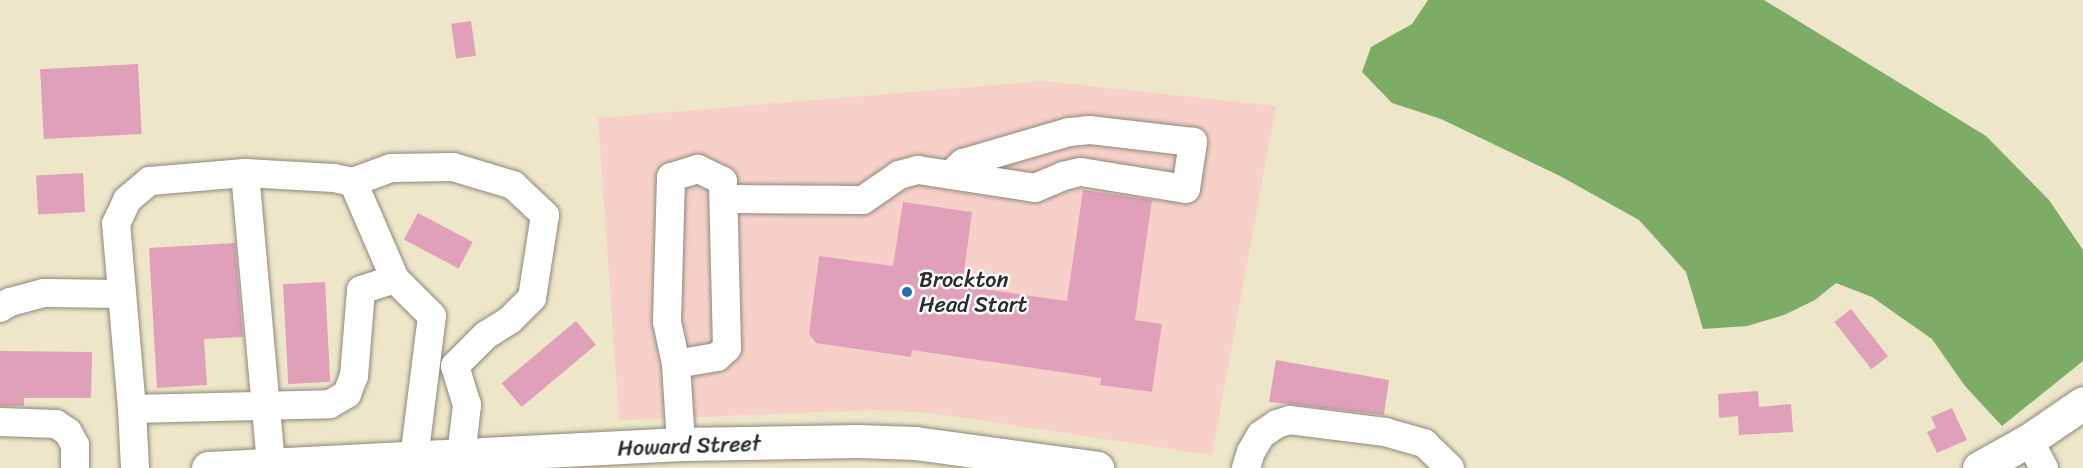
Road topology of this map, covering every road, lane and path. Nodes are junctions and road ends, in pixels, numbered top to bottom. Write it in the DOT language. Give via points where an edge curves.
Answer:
graph roads {
  1 [pos="1068,132"];
  2 [pos="245,173"];
  3 [pos="951,175"];
  4 [pos="1063,176"];
  5 [pos="353,182"];
  6 [pos="725,199"];
  7 [pos="394,279"];
  8 [pos="120,294"];
  9 [pos="0,308"];
  10 [pos="676,364"];
  11 [pos="2083,403"];
  12 [pos="266,405"];
  13 [pos="132,409"];
  14 [pos="0,422"];
  15 [pos="681,444"];
  16 [pos="2036,454"];
  17 [pos="461,456"];
  18 [pos="414,458"];
  19 [pos="592,459"];
  20 [pos="976,459"];
  21 [pos="271,465"];
  22 [pos="75,468"];
  23 [pos="135,468"];
  24 [pos="223,468"];
  25 [pos="1097,468"];
  26 [pos="1246,468"];
  27 [pos="1450,468"];
  28 [pos="1979,468"];
  1 -- 3 [label="lane" via="963,163"];
  1 -- 4 [label="lane"];
  1 -- 4 [label="lane" via="1089,130 1193,142 1186,189 1081,172"];
  2 -- 5 [label="lane"];
  2 -- 8 [label="lane" via="150,181 127,200 116,224"];
  2 -- 12 [label="lane"];
  3 -- 4 [label="lane" via="1035,188"];
  3 -- 6 [label="lane" via="918,170 899,175 863,200"];
  5 -- 7 [label="lane"];
  5 -- 17 [label="lane" via="391,168 453,167 513,185 545,215 532,298 455,366 467,405"];
  6 -- 10 [label="lane" via="727,348 717,357"];
  6 -- 10 [label="lane" via="723,181 698,169 670,177 667,322"];
  7 -- 12 [label="lane" via="361,290 354,376 347,394 330,404"];
  7 -- 18 [label="lane" via="432,316"];
  8 -- 9 [label="lane" via="44,293"];
  8 -- 13 [label="lane"];
  10 -- 15 [label="lane"];
  11 -- 16 [label="main road"];
  12 -- 13 [label="lane"];
  12 -- 21 [label="lane"];
  13 -- 23 [label="lane"];
  14 -- 22 [label="lane" via="56,424 68,432 75,445"];
  15 -- 19 [label="main road, Howard Street"];
  15 -- 20 [label="main road, Howard Street" via="915,443"];
  16 -- 28 [label="main road"];
  17 -- 18 [label="main road, Howard Street"];
  17 -- 19 [label="main road, Howard Street"];
  18 -- 21 [label="main road, Howard Street"];
  20 -- 25 [label="main road, Howard Street"];
  21 -- 24 [label="main road, Howard Street"];
  26 -- 27 [label="lane" via="1261,435 1289,420 1385,432 1424,443"];
}
